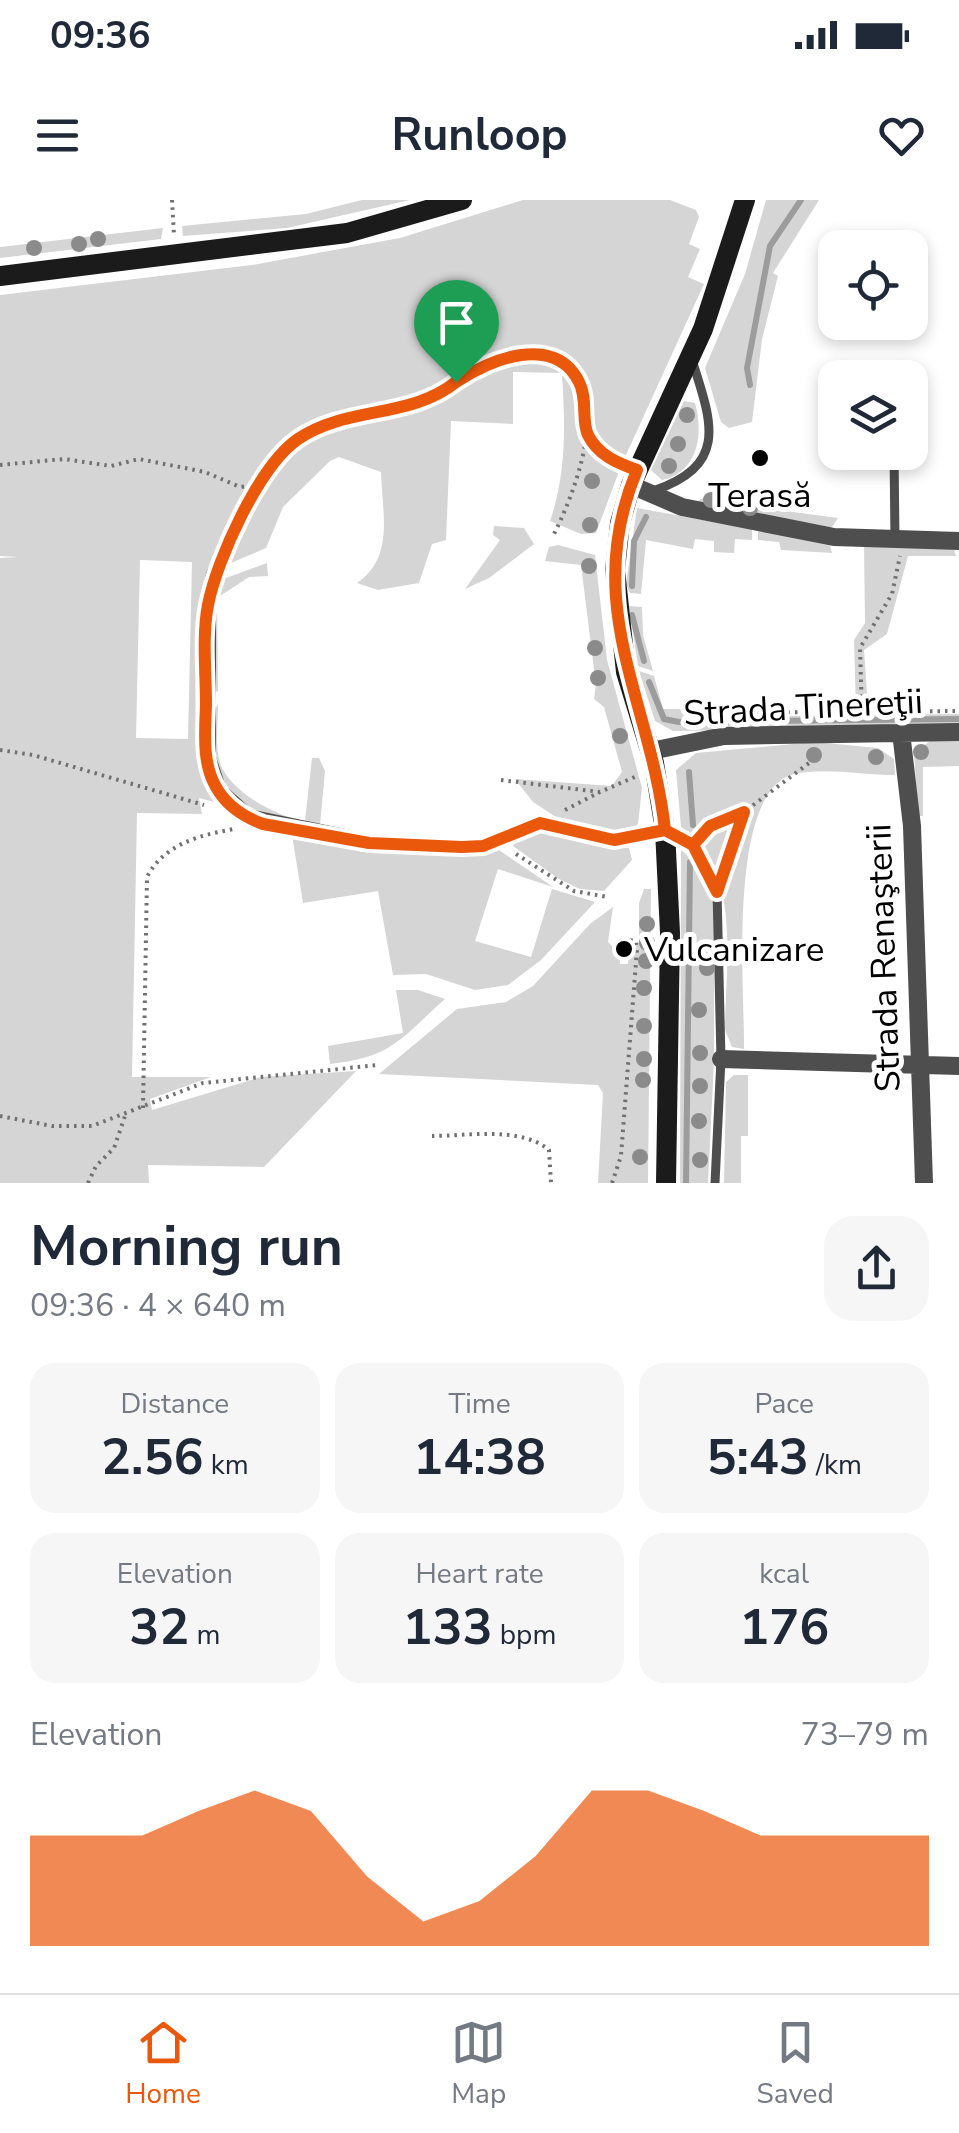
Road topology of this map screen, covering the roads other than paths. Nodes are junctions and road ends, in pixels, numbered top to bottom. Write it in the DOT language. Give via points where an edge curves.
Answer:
graph roads {
  1 [pos="462,200"];
  2 [pos="745,200"];
  3 [pos="0,276"];
  4 [pos="691,354"];
  5 [pos="895,470"];
  6 [pos="640,482"];
  7 [pos="898,540"];
  8 [pos="959,540"];
  9 [pos="215,575"];
  10 [pos="901,732"];
  11 [pos="959,732"];
  12 [pos="652,757"];
  13 [pos="665,830"];
  14 [pos="721,1059"];
  15 [pos="920,1064"];
  16 [pos="959,1066"];
  17 [pos="666,1183"];
  18 [pos="715,1183"];
  19 [pos="924,1183"];
  1 -- 3 [label="main road" via="347,232"];
  2 -- 4 [label="main road"];
  4 -- 6 [label="main road"];
  4 -- 6 [label="lane" via="711,436 695,470 679,482"];
  5 -- 7 [label="lane"];
  6 -- 7 [label="street" via="682,508 834,537"];
  6 -- 12 [label="main road" via="616,547 615,598 626,672"];
  7 -- 8 [label="street"];
  9 -- 13 [label="street" via="207,609 206,758 218,791 238,811 263,824 369,843 462,847 502,840 540,823 614,840"];
  10 -- 11 [label="street, Strada Tinereţii"];
  10 -- 12 [label="street, Strada Tinereţii" via="724,736"];
  10 -- 15 [label="street, Strada Renaşterii" via="912,826"];
  12 -- 13 [label="main road"];
  13 -- 14 [label="lane" via="693,845 717,892"];
  13 -- 17 [label="main road"];
  14 -- 15 [label="street"];
  14 -- 18 [label="lane"];
  15 -- 16 [label="street"];
  15 -- 19 [label="street, Strada Renaşterii"];
}
